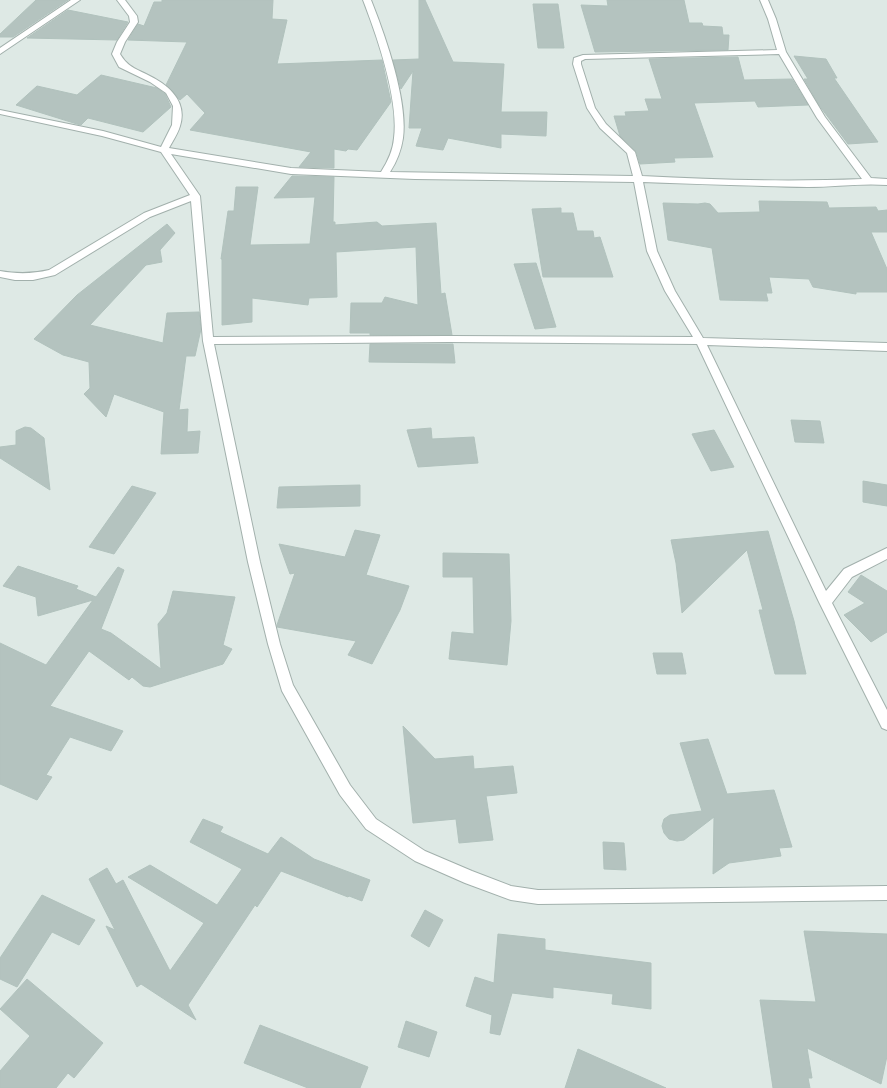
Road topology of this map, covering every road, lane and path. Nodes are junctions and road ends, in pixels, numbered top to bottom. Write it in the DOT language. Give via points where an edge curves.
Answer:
graph roads {
  1 [pos="76,0"];
  2 [pos="122,0"];
  3 [pos="367,0"];
  4 [pos="764,0"];
  5 [pos="0,52"];
  6 [pos="782,52"];
  7 [pos="0,112"];
  8 [pos="164,150"];
  9 [pos="384,175"];
  10 [pos="638,179"];
  11 [pos="868,181"];
  12 [pos="887,182"];
  13 [pos="195,196"];
  14 [pos="0,274"];
  15 [pos="208,341"];
  16 [pos="700,341"];
  17 [pos="887,347"];
  18 [pos="887,553"];
  19 [pos="825,602"];
  20 [pos="887,724"];
  21 [pos="887,893"];
  1 -- 5 [label="street"];
  2 -- 8 [label="street" via="134,22 116,54 122,65 153,80 169,92 177,106 176,125"];
  3 -- 9 [label="street" via="390,66 400,129 396,151"];
  4 -- 6 [label="street"];
  6 -- 10 [label="street" via="583,57 577,60 591,108 603,126 631,152"];
  6 -- 11 [label="street" via="821,118"];
  7 -- 8 [label="street"];
  8 -- 9 [label="street" via="291,171"];
  8 -- 13 [label="street"];
  9 -- 10 [label="street"];
  10 -- 11 [label="street" via="810,184"];
  10 -- 16 [label="street" via="652,250 670,291"];
  11 -- 12 [label="street"];
  13 -- 14 [label="street" via="147,215 52,273 33,277"];
  13 -- 15 [label="street"];
  15 -- 16 [label="street"];
  15 -- 21 [label="street" via="254,562 287,687 345,790 371,824 420,856 510,893 531,896"];
  16 -- 17 [label="street"];
  16 -- 19 [label="street"];
  18 -- 19 [label="street" via="848,573"];
  19 -- 20 [label="street"];
}
